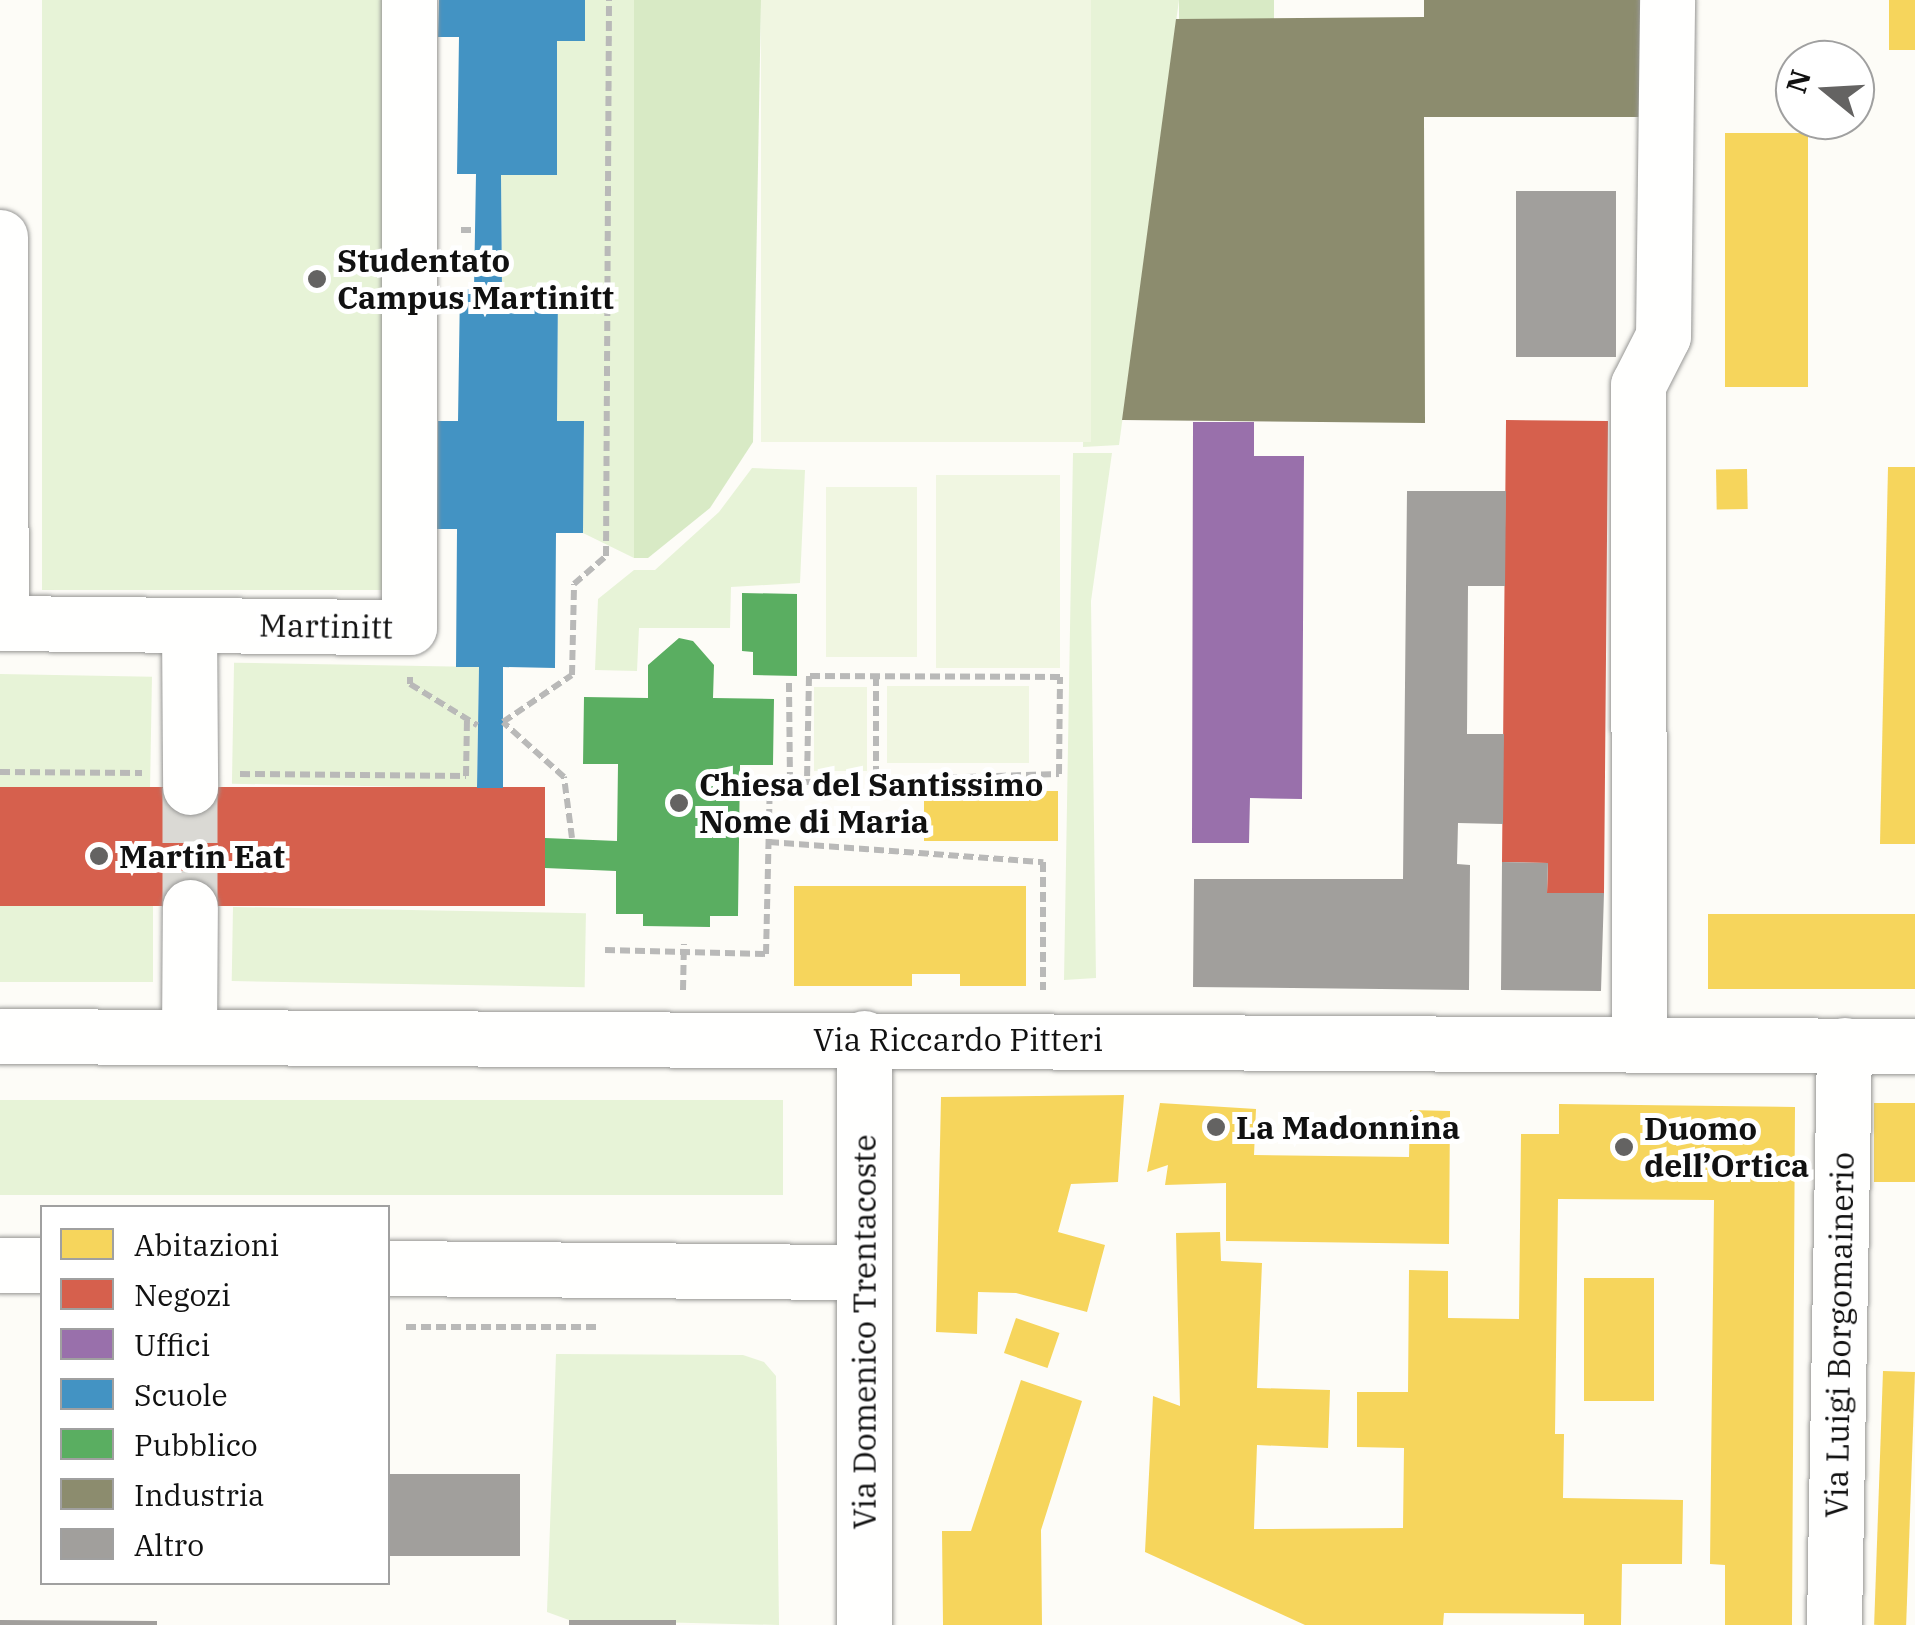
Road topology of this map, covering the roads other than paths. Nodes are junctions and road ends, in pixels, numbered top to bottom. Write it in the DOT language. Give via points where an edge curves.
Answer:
graph roads {
  1 [pos="409,0"];
  2 [pos="1668,0"];
  3 [pos="0,237"];
  4 [pos="189,625"];
  5 [pos="189,780"];
  6 [pos="190,907"];
  7 [pos="190,1035"];
  8 [pos="0,1036"];
  9 [pos="864,1038"];
  10 [pos="1639,1044"];
  11 [pos="1844,1045"];
  12 [pos="1915,1046"];
  13 [pos="0,1265"];
  14 [pos="40,1265"];
  15 [pos="390,1268"];
  16 [pos="864,1272"];
  17 [pos="864,1625"];
  18 [pos="1834,1625"];
  1 -- 4 [label="street, Martinitt" via="409,627"];
  2 -- 10 [label="street" via="1663,336 1638,386"];
  3 -- 4 [label="street, Martinitt" via="1,623"];
  4 -- 5 [label="street"];
  6 -- 7 [label="street"];
  7 -- 8 [label="street, Via Riccardo Pitteri"];
  7 -- 9 [label="street, Via Riccardo Pitteri"];
  9 -- 10 [label="street, Via Riccardo Pitteri"];
  9 -- 16 [label="street, Via Domenico Trentacoste"];
  10 -- 11 [label="street, Via Riccardo Pitteri"];
  11 -- 12 [label="street, Via Riccardo Pitteri"];
  11 -- 18 [label="street, Via Luigi Borgomainerio"];
  13 -- 14 [label="street"];
  15 -- 16 [label="street"];
  16 -- 17 [label="street, Via Domenico Trentacoste"];
}
